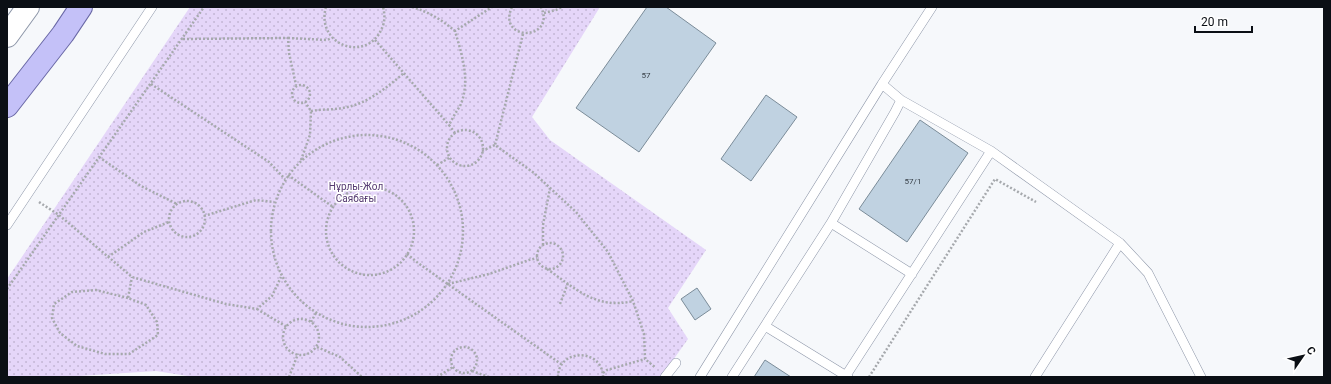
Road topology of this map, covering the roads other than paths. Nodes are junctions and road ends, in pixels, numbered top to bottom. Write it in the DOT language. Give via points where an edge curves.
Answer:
graph roads {
  1 [pos="28,7"];
  2 [pos="82,7"];
  3 [pos="152,7"];
  4 [pos="932,7"];
  5 [pos="7,36"];
  6 [pos="882,84"];
  7 [pos="901,100"];
  8 [pos="7,106"];
  9 [pos="990,151"];
  10 [pos="831,222"];
  11 [pos="7,225"];
  12 [pos="1120,243"];
  13 [pos="912,274"];
  14 [pos="765,326"];
  15 [pos="676,363"];
  16 [pos="665,376"];
  17 [pos="700,377"];
  18 [pos="732,377"];
  19 [pos="846,377"];
  20 [pos="1035,377"];
  21 [pos="1201,377"];
  1 -- 5 [label="main road"];
  2 -- 8 [label="main road"];
  3 -- 11 [label="lane"];
  4 -- 6 [label="lane"];
  6 -- 7 [label="lane"];
  6 -- 17 [label="lane"];
  7 -- 9 [label="lane"];
  7 -- 10 [label="lane"];
  9 -- 12 [label="lane"];
  9 -- 13 [label="lane"];
  10 -- 13 [label="lane"];
  10 -- 14 [label="lane"];
  12 -- 20 [label="lane"];
  12 -- 21 [label="lane" via="1148,273"];
  13 -- 19 [label="lane"];
  14 -- 18 [label="lane"];
  14 -- 19 [label="lane"];
  15 -- 16 [label="lane"];
}
